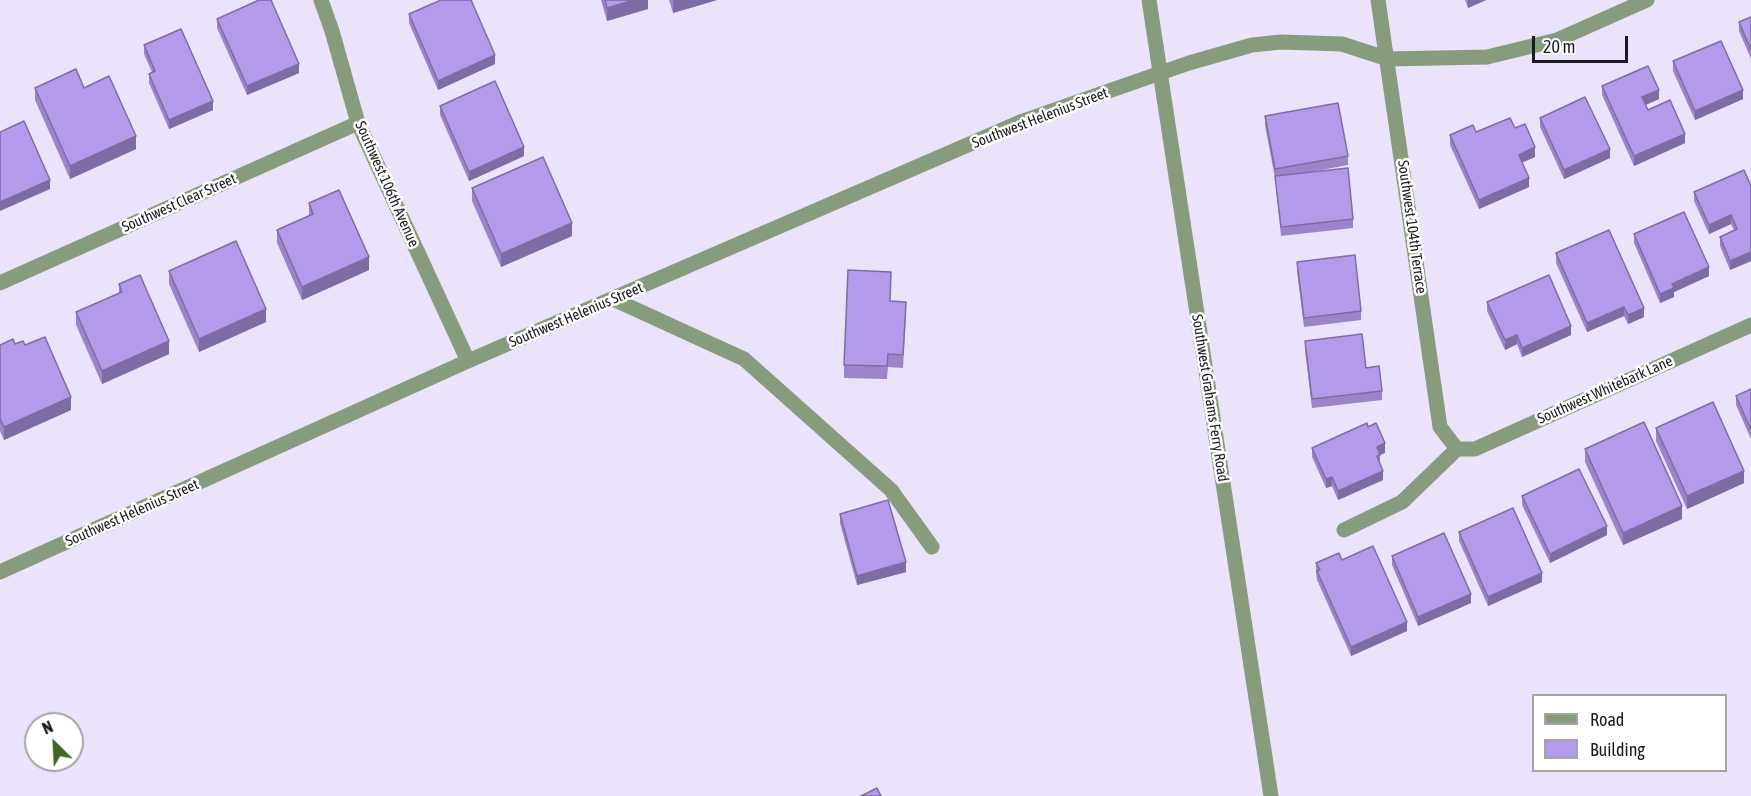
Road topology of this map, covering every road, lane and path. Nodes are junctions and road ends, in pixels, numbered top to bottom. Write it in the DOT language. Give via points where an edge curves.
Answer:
graph roads {
  1 [pos="321,0"];
  2 [pos="1149,0"];
  3 [pos="1378,0"];
  4 [pos="1647,0"];
  5 [pos="1388,59"];
  6 [pos="1160,74"];
  7 [pos="358,123"];
  8 [pos="0,283"];
  9 [pos="613,299"];
  10 [pos="1751,325"];
  11 [pos="468,362"];
  12 [pos="1457,448"];
  13 [pos="1344,530"];
  14 [pos="932,546"];
  15 [pos="0,572"];
  16 [pos="1271,796"];
  1 -- 7 [label="street, Southwest 106th Avenue"];
  2 -- 6 [label="street, Southwest Grahams Ferry Road"];
  3 -- 5 [label="street, Southwest 104th Terrace"];
  4 -- 5 [label="street, Southwest Helenius Street" via="1557,40 1487,57"];
  5 -- 6 [label="street, Southwest Helenius Street" via="1342,44 1281,42 1225,51"];
  5 -- 12 [label="street, Southwest 104th Terrace" via="1440,428"];
  6 -- 9 [label="street, Southwest Helenius Street" via="1023,121"];
  6 -- 16 [label="street, Southwest Grahams Ferry Road"];
  7 -- 8 [label="street, Southwest Clear Street"];
  7 -- 11 [label="street, Southwest 106th Avenue"];
  9 -- 11 [label="street, Southwest Helenius Street"];
  9 -- 14 [label="street" via="744,359 891,490"];
  10 -- 12 [label="street, Southwest Whitebark Lane" via="1475,449"];
  11 -- 15 [label="street, Southwest Helenius Street"];
  12 -- 13 [label="street" via="1402,502"];
}
